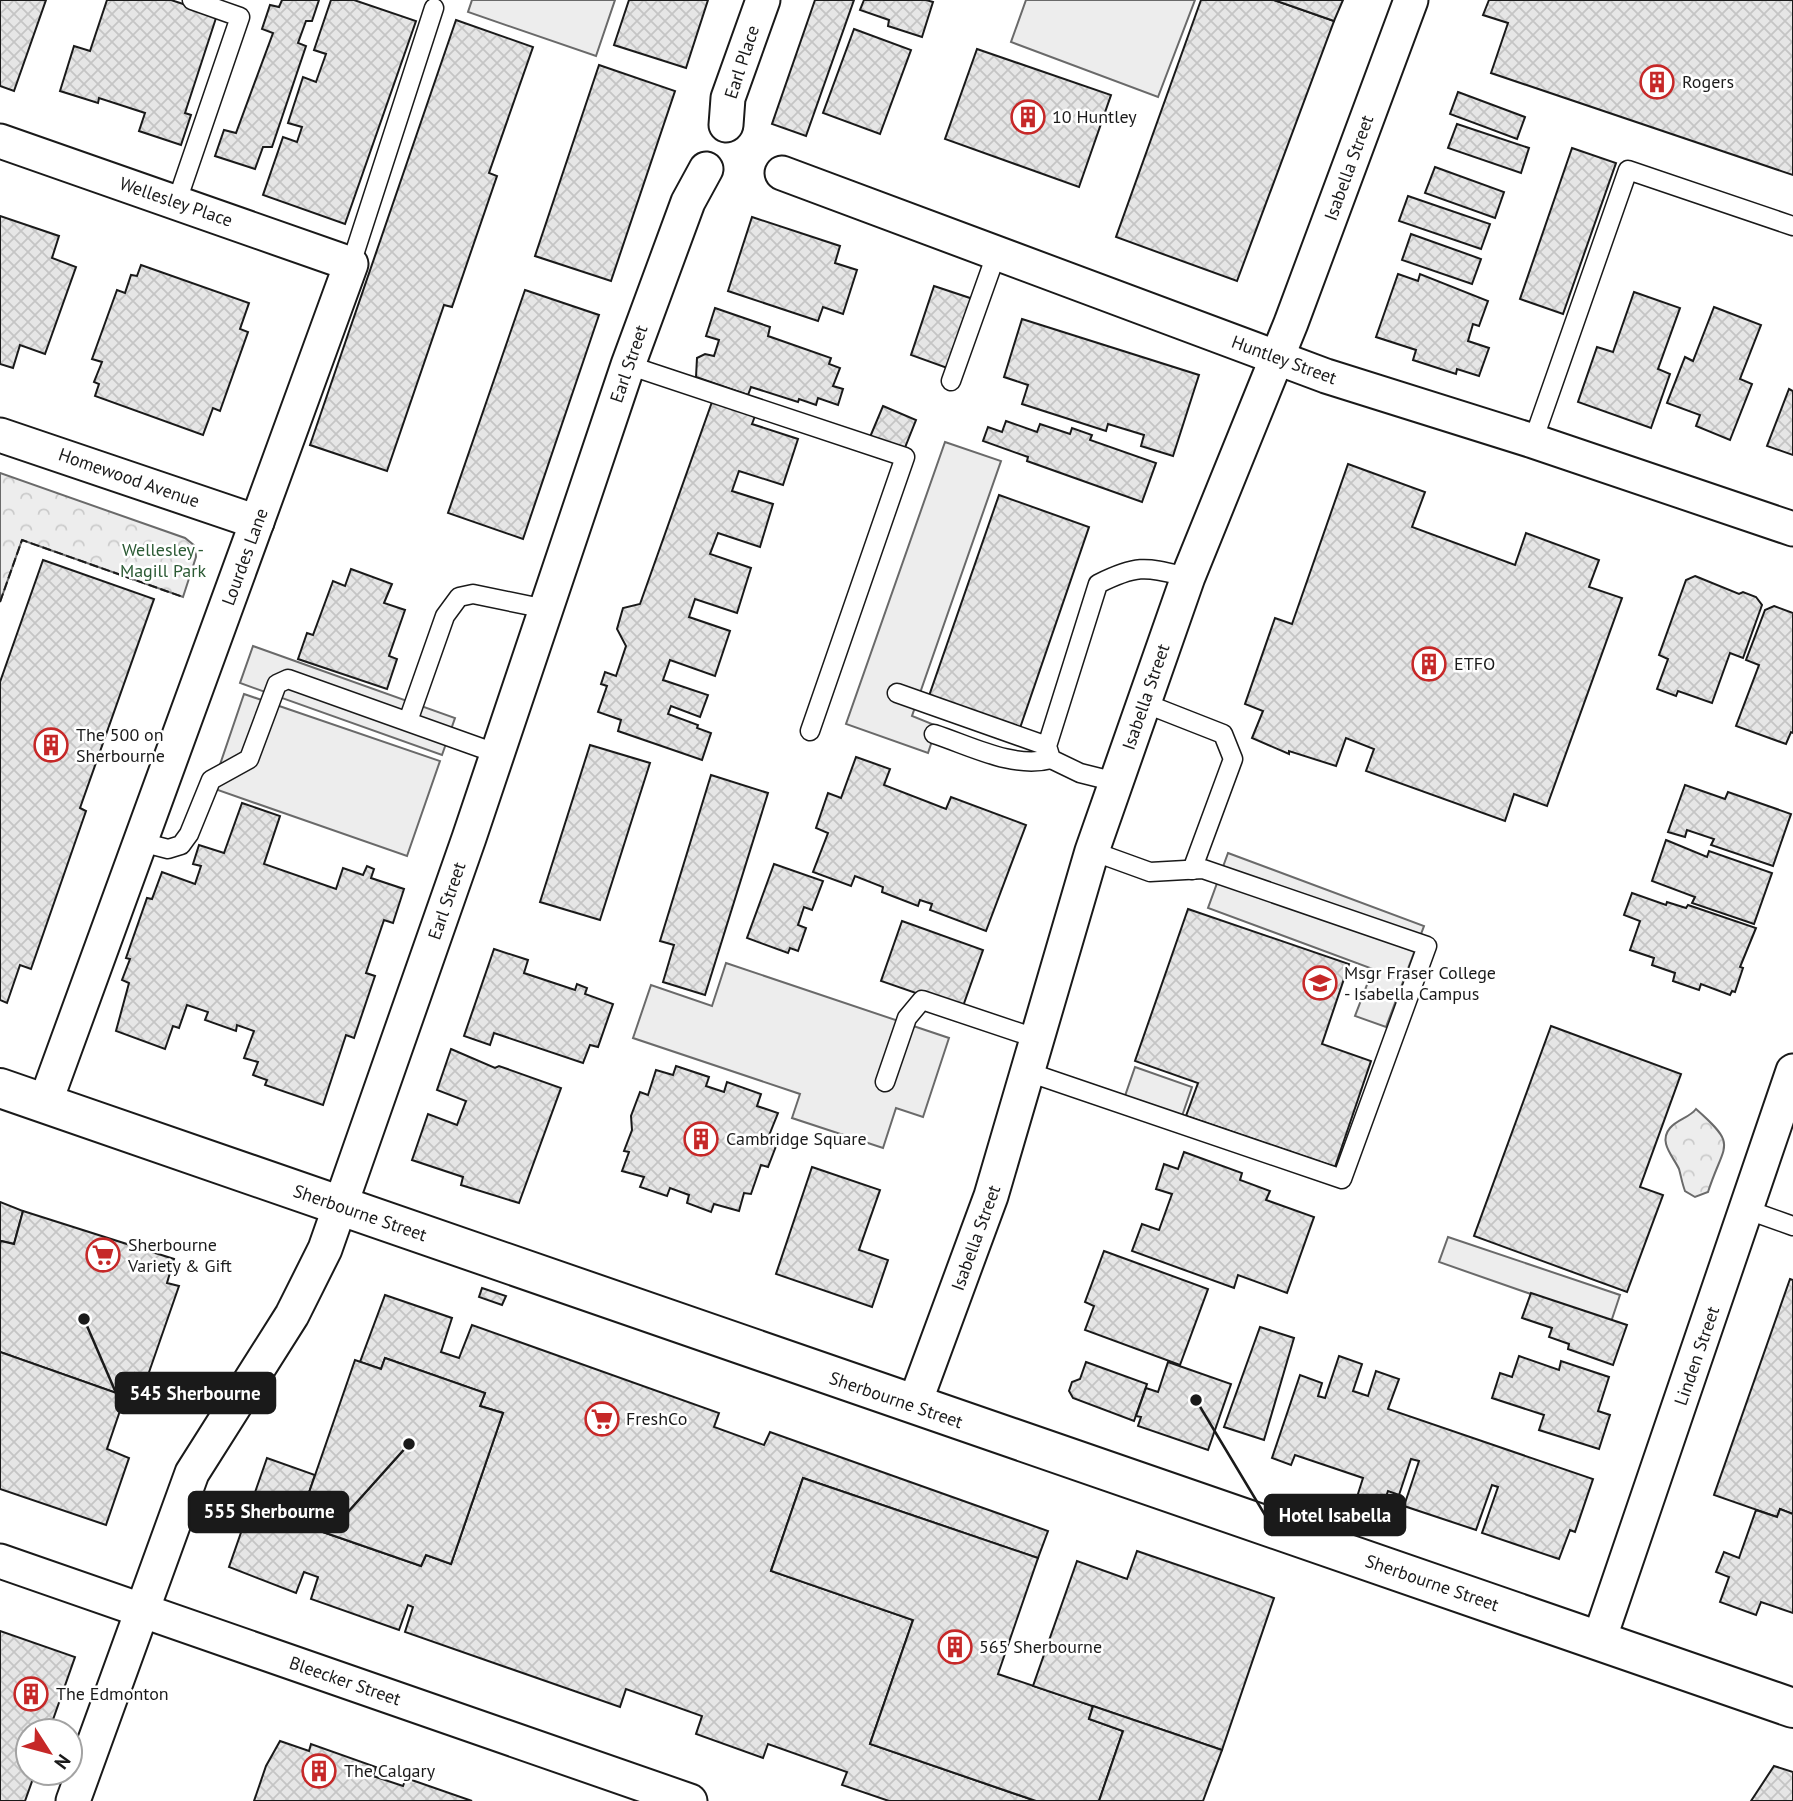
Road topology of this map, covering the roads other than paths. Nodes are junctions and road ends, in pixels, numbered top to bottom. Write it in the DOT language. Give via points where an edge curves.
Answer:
graph roads {
  1 [pos="192,0"];
  2 [pos="763,0"];
  3 [pos="1411,0"];
  4 [pos="434,8"];
  5 [pos="726,125"];
  6 [pos="0,141"];
  7 [pos="706,169"];
  8 [pos="782,173"];
  9 [pos="177,201"];
  10 [pos="1793,226"];
  11 [pos="997,252"];
  12 [pos="351,264"];
  13 [pos="1278,358"];
  14 [pos="628,365"];
  15 [pos="951,382"];
  16 [pos="0,435"];
  17 [pos="1534,441"];
  18 [pos="257,522"];
  19 [pos="1793,529"];
  20 [pos="1188,577"];
  21 [pos="546,610"];
  22 [pos="897,693"];
  23 [pos="1144,703"];
  24 [pos="408,721"];
  25 [pos="810,731"];
  26 [pos="934,734"];
  27 [pos="1049,752"];
  28 [pos="498,754"];
  29 [pos="1116,782"];
  30 [pos="141,842"];
  31 [pos="1092,851"];
  32 [pos="1192,870"];
  33 [pos="1038,1039"];
  34 [pos="1793,1071"];
  35 [pos="1028,1072"];
  36 [pos="885,1082"];
  37 [pos="0,1088"];
  38 [pos="46,1103"];
  39 [pos="338,1205"];
  40 [pos="1748,1210"];
  41 [pos="1793,1226"];
  42 [pos="914,1405"];
  43 [pos="0,1561"];
  44 [pos="140,1610"];
  45 [pos="1599,1640"];
  46 [pos="1793,1708"];
  47 [pos="73,1801"];
  48 [pos="690,1801"];
  1 -- 9 [label="lane" via="240,17"];
  2 -- 5 [label="street, Earl Place" via="728,98"];
  3 -- 13 [label="street, Isabella Street"];
  4 -- 12 [label="lane, Lourdes Lane"];
  6 -- 9 [label="street, Wellesley Place"];
  7 -- 14 [label="street, Earl Street" via="688,202"];
  8 -- 11 [label="street, Huntley Street"];
  9 -- 12 [label="street, Wellesley Place"];
  10 -- 17 [label="lane" via="1628,170"];
  11 -- 13 [label="street, Huntley Street"];
  11 -- 15 [label="lane"];
  12 -- 18 [label="street, Lourdes Lane"];
  13 -- 17 [label="street, Huntley Street"];
  13 -- 20 [label="street, Isabella Street"];
  14 -- 21 [label="street, Earl Street"];
  14 -- 25 [label="lane" via="905,457"];
  16 -- 18 [label="street, Homewood Avenue"];
  17 -- 19 [label="street, Huntley Street"];
  18 -- 30 [label="street, Lourdes Lane"];
  20 -- 23 [label="street, Isabella Street"];
  20 -- 27 [label="lane" via="1148,568 1128,569 1098,584"];
  21 -- 24 [label="lane" via="473,594 459,597 445,616"];
  21 -- 28 [label="street, Earl Street"];
  22 -- 27 [label="lane"];
  23 -- 29 [label="street, Isabella Street"];
  23 -- 32 [label="lane" via="1223,734 1233,759"];
  24 -- 28 [label="lane"];
  24 -- 30 [label="lane" via="288,679 277,684 249,759 211,780 181,845 168,849"];
  26 -- 27 [label="lane" via="1017,761 1036,763"];
  27 -- 29 [label="lane" via="1080,774"];
  28 -- 39 [label="street, Earl Street"];
  29 -- 31 [label="street, Isabella Street"];
  30 -- 38 [label="street, Lourdes Lane"];
  31 -- 32 [label="lane" via="1150,872"];
  31 -- 33 [label="street, Isabella Street"];
  32 -- 35 [label="lane" via="1203,869 1427,946 1342,1179"];
  33 -- 35 [label="street, Isabella Street"];
  33 -- 36 [label="lane" via="922,1000 907,1018"];
  34 -- 40 [label="street, Linden Street"];
  35 -- 42 [label="street, Isabella Street" via="991,1196"];
  37 -- 38 [label="street, Sherbourne Street"];
  38 -- 39 [label="street, Sherbourne Street"];
  39 -- 42 [label="street, Sherbourne Street"];
  39 -- 44 [label="street, Earl Street" via="325,1249 292,1315 191,1473"];
  40 -- 41 [label="lane"];
  40 -- 45 [label="street, Linden Street"];
  42 -- 45 [label="street, Sherbourne Street"];
  43 -- 44 [label="street, Bleecker Street"];
  44 -- 47 [label="street, Earl Street"];
  44 -- 48 [label="street, Bleecker Street"];
  45 -- 46 [label="street, Sherbourne Street"];
}
